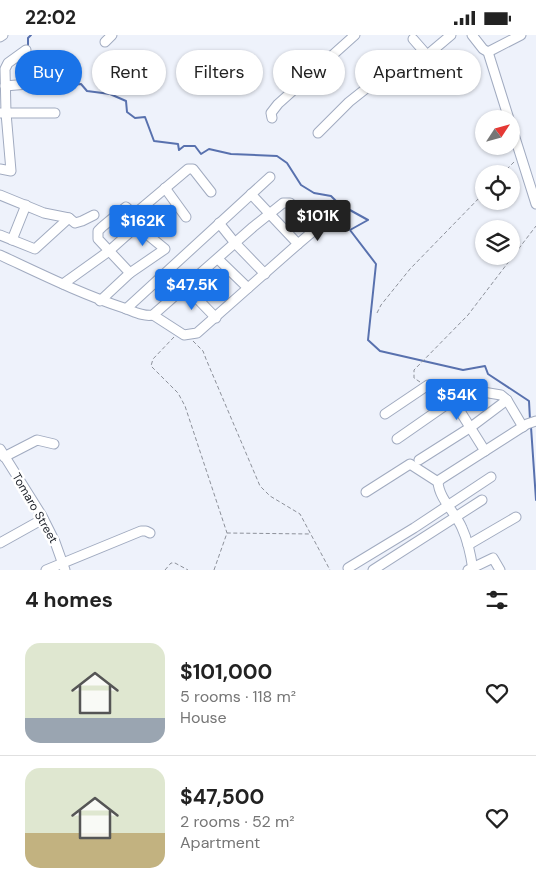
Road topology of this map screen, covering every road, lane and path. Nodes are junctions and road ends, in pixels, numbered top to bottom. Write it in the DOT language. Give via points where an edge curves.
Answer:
graph roads {
  1 [pos="3,35"];
  2 [pos="112,35"];
  3 [pos="354,35"];
  4 [pos="472,35"];
  5 [pos="521,35"];
  6 [pos="447,36"];
  7 [pos="0,37"];
  8 [pos="413,39"];
  9 [pos="105,42"];
  10 [pos="423,50"];
  11 [pos="432,50"];
  12 [pos="488,52"];
  13 [pos="15,58"];
  14 [pos="15,85"];
  15 [pos="5,86"];
  16 [pos="358,95"];
  17 [pos="506,110"];
  18 [pos="3,113"];
  19 [pos="55,113"];
  20 [pos="272,118"];
  21 [pos="318,133"];
  22 [pos="520,152"];
  23 [pos="521,155"];
  24 [pos="511,165"];
  25 [pos="0,169"];
  26 [pos="270,177"];
  27 [pos="165,188"];
  28 [pos="210,192"];
  29 [pos="251,194"];
  30 [pos="0,195"];
  31 [pos="475,202"];
  32 [pos="536,204"];
  33 [pos="26,205"];
  34 [pos="94,215"];
  35 [pos="269,215"];
  36 [pos="186,217"];
  37 [pos="69,218"];
  38 [pos="324,222"];
  39 [pos="219,223"];
  40 [pos="536,226"];
  41 [pos="315,228"];
  42 [pos="0,235"];
  43 [pos="12,240"];
  44 [pos="235,243"];
  45 [pos="298,244"];
  46 [pos="110,251"];
  47 [pos="0,255"];
  48 [pos="218,259"];
  49 [pos="130,273"];
  50 [pos="265,274"];
  51 [pos="63,283"];
  52 [pos="186,287"];
  53 [pos="248,288"];
  54 [pos="100,301"];
  55 [pos="126,309"];
  56 [pos="376,313"];
  57 [pos="153,315"];
  58 [pos="216,318"];
  59 [pos="181,334"];
  60 [pos="426,386"];
  61 [pos="453,387"];
  62 [pos="453,400"];
  63 [pos="507,400"];
  64 [pos="386,413"];
  65 [pos="530,423"];
  66 [pos="471,427"];
  67 [pos="397,439"];
  68 [pos="54,444"];
  69 [pos="486,451"];
  70 [pos="2,453"];
  71 [pos="419,460"];
  72 [pos="491,477"];
  73 [pos="438,482"];
  74 [pos="366,492"];
  75 [pos="482,500"];
  76 [pos="448,505"];
  77 [pos="456,517"];
  78 [pos="516,517"];
  79 [pos="43,519"];
  80 [pos="150,533"];
  81 [pos="227,533"];
  82 [pos="312,535"];
  83 [pos="0,543"];
  84 [pos="468,545"];
  85 [pos="64,566"];
  86 [pos="348,568"];
  87 [pos="471,569"];
  88 [pos="46,570"];
  89 [pos="166,570"];
  90 [pos="188,570"];
  91 [pos="214,570"];
  92 [pos="330,570"];
  93 [pos="373,570"];
  94 [pos="500,570"];
  1 -- 7 [label="street"];
  2 -- 9 [label="street"];
  3 -- 20 [label="street" via="278,104 271,113"];
  4 -- 12 [label="street"];
  5 -- 12 [label="street"];
  6 -- 11 [label="street"];
  8 -- 10 [label="street"];
  12 -- 17 [label="street"];
  13 -- 15 [label="street" via="5,69"];
  14 -- 15 [label="street"];
  15 -- 18 [label="street"];
  16 -- 21 [label="street"];
  18 -- 19 [label="street"];
  18 -- 25 [label="street" via="10,171"];
  22 -- 23 [label="street"];
  23 -- 24 [label="path"];
  23 -- 32 [label="street"];
  26 -- 29 [label="street"];
  27 -- 28 [label="street" via="188,169 193,169"];
  27 -- 36 [label="street"];
  27 -- 46 [label="street" via="137,212 132,213 126,207 98,231 98,239"];
  29 -- 35 [label="street"];
  29 -- 39 [label="street"];
  30 -- 33 [label="street"];
  31 -- 56 [label="path" via="410,269"];
  33 -- 37 [label="street"];
  33 -- 43 [label="street"];
  34 -- 37 [label="street" via="79,223"];
  35 -- 41 [label="street" via="289,202"];
  35 -- 44 [label="street"];
  35 -- 45 [label="street"];
  37 -- 43 [label="street" via="36,249"];
  38 -- 41 [label="street"];
  39 -- 44 [label="street"];
  39 -- 55 [label="street"];
  40 -- 60 [label="path" via="468,315 414,370 414,378"];
  41 -- 45 [label="street"];
  42 -- 43 [label="street"];
  44 -- 48 [label="street"];
  44 -- 50 [label="street"];
  45 -- 50 [label="street"];
  46 -- 49 [label="street"];
  46 -- 49 [label="street" via="137,226 164,249"];
  46 -- 51 [label="street"];
  47 -- 51 [label="street"];
  48 -- 52 [label="street"];
  48 -- 53 [label="street"];
  49 -- 54 [label="street"];
  50 -- 53 [label="street"];
  51 -- 54 [label="street"];
  52 -- 57 [label="street"];
  52 -- 58 [label="street"];
  53 -- 58 [label="street"];
  54 -- 55 [label="street"];
  55 -- 57 [label="street"];
  57 -- 59 [label="street"];
  58 -- 59 [label="street" via="193,334"];
  59 -- 81 [label="path" via="153,359 151,366 182,399"];
  59 -- 82 [label="path" via="202,351 260,487 300,514"];
  60 -- 61 [label="street"];
  60 -- 64 [label="street"];
  61 -- 62 [label="street"];
  61 -- 63 [label="street" via="491,392"];
  62 -- 66 [label="street"];
  62 -- 67 [label="street"];
  63 -- 65 [label="street"];
  63 -- 66 [label="street"];
  65 -- 69 [label="street"];
  66 -- 69 [label="street"];
  66 -- 71 [label="street"];
  68 -- 70 [label="street" via="36,440"];
  69 -- 73 [label="street"];
  70 -- 79 [label="street, Tomaro Street"];
  72 -- 76 [label="street"];
  73 -- 74 [label="street" via="410,464"];
  73 -- 76 [label="street"];
  75 -- 77 [label="street"];
  76 -- 77 [label="street"];
  76 -- 86 [label="street"];
  77 -- 84 [label="street"];
  77 -- 93 [label="street"];
  78 -- 84 [label="street"];
  79 -- 83 [label="street"];
  79 -- 85 [label="street, Tomaro Street"];
  80 -- 85 [label="street" via="141,531"];
  81 -- 82 [label="path"];
  81 -- 91 [label="path"];
  82 -- 92 [label="path"];
  84 -- 87 [label="street"];
  85 -- 88 [label="street"];
  87 -- 94 [label="street" via="493,557"];
  89 -- 90 [label="path" via="171,563 176,563"];
}
